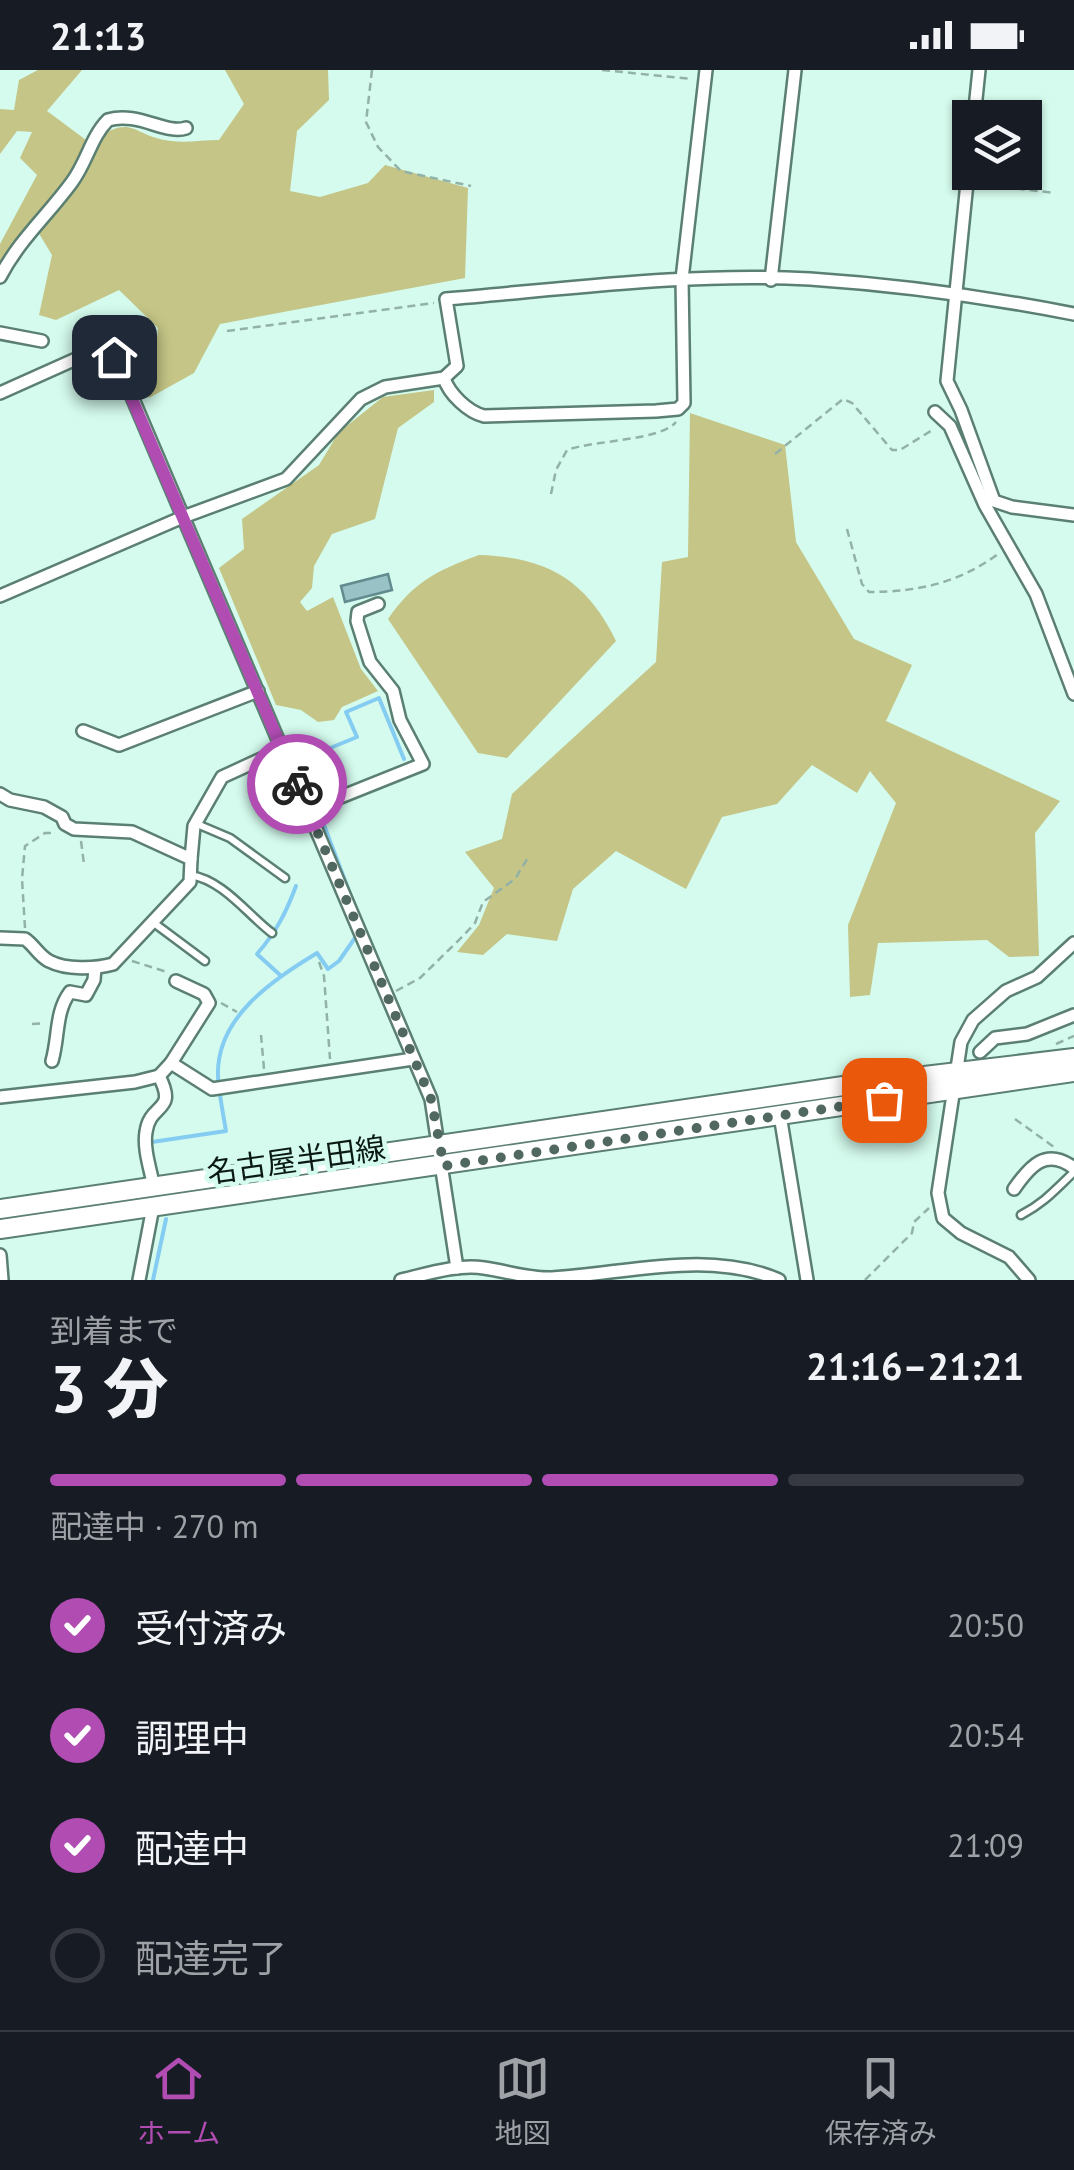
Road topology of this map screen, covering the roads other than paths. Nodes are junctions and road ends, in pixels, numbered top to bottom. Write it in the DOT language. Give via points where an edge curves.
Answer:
graph roads {
  1 [pos="795,70"];
  2 [pos="979,70"];
  3 [pos="705,75"];
  4 [pos="976,100"];
  5 [pos="186,128"];
  6 [pos="966,190"];
  7 [pos="0,278"];
  8 [pos="682,279"];
  9 [pos="771,280"];
  10 [pos="955,293"];
  11 [pos="1074,314"];
  12 [pos="0,333"];
  13 [pos="42,341"];
  14 [pos="444,378"];
  15 [pos="2,387"];
  16 [pos="934,412"];
  17 [pos="1074,515"];
  18 [pos="183,517"];
  19 [pos="0,596"];
  20 [pos="378,604"];
  21 [pos="258,691"];
  22 [pos="1074,692"];
  23 [pos="82,732"];
  24 [pos="283,749"];
  25 [pos="0,794"];
  26 [pos="308,810"];
  27 [pos="196,823"];
  28 [pos="191,859"];
  29 [pos="190,875"];
  30 [pos="285,878"];
  31 [pos="154,922"];
  32 [pos="272,933"];
  33 [pos="0,938"];
  34 [pos="1074,944"];
  35 [pos="205,960"];
  36 [pos="95,968"];
  37 [pos="176,980"];
  38 [pos="1074,1015"];
  39 [pos="980,1052"];
  40 [pos="1074,1058"];
  41 [pos="412,1059"];
  42 [pos="52,1061"];
  43 [pos="170,1063"];
  44 [pos="958,1070"];
  45 [pos="1074,1072"];
  46 [pos="158,1076"];
  47 [pos="952,1090"];
  48 [pos="0,1097"];
  49 [pos="780,1115"];
  50 [pos="439,1144"];
  51 [pos="444,1166"];
  52 [pos="1074,1170"];
  53 [pos="1014,1189"];
  54 [pos="154,1198"];
  55 [pos="0,1209"];
  56 [pos="1021,1215"];
  57 [pos="0,1229"];
  58 [pos="0,1256"];
  59 [pos="458,1268"];
  60 [pos="2,1280"];
  61 [pos="139,1280"];
  62 [pos="401,1280"];
  63 [pos="779,1280"];
  64 [pos="806,1280"];
  65 [pos="1029,1280"];
  1 -- 9 [label="street"];
  2 -- 4 [label="street"];
  3 -- 8 [label="street"];
  5 -- 7 [label="street" via="108,120 72,182"];
  6 -- 10 [label="street"];
  8 -- 9 [label="street"];
  8 -- 14 [label="street" via="446,299 456,366"];
  8 -- 14 [label="street" via="685,397 678,408 484,416 471,412"];
  9 -- 10 [label="street"];
  10 -- 11 [label="street"];
  10 -- 17 [label="street" via="946,382 994,501"];
  12 -- 13 [label="street"];
  14 -- 18 [label="street" via="377,389 286,479"];
  15 -- 18 [label="street" via="96,350 108,352"];
  16 -- 22 [label="street" via="950,426 1036,594"];
  18 -- 19 [label="street"];
  18 -- 21 [label="street"];
  20 -- 26 [label="street" via="358,612 358,620 370,662 393,691 422,764"];
  21 -- 23 [label="street" via="119,745"];
  21 -- 24 [label="street"];
  24 -- 26 [label="street"];
  24 -- 27 [label="street" via="222,777"];
  25 -- 28 [label="street" via="44,807 77,830 132,832"];
  26 -- 41 [label="street"];
  27 -- 28 [label="street"];
  27 -- 30 [label="lane" via="230,838"];
  28 -- 29 [label="street"];
  29 -- 31 [label="street"];
  29 -- 32 [label="lane" via="224,891"];
  31 -- 35 [label="lane"];
  31 -- 36 [label="street" via="113,964"];
  33 -- 36 [label="street" via="25,939 50,962"];
  34 -- 44 [label="street" via="973,1020 961,1042"];
  36 -- 42 [label="street" via="86,994 70,992 59,1006"];
  37 -- 43 [label="street" via="209,1000"];
  38 -- 39 [label="street" via="1028,1034 994,1038"];
  40 -- 44 [label="main road, 名古屋半田線"];
  41 -- 43 [label="street" via="212,1090"];
  41 -- 50 [label="street" via="431,1099"];
  43 -- 46 [label="street"];
  44 -- 47 [label="street"];
  44 -- 50 [label="main road, 名古屋半田線"];
  45 -- 47 [label="main road, 名古屋半田線"];
  46 -- 48 [label="street"];
  46 -- 54 [label="street" via="167,1101 146,1132"];
  47 -- 49 [label="main road, 名古屋半田線"];
  47 -- 65 [label="street" via="938,1193 942,1218 1009,1257"];
  49 -- 51 [label="main road, 名古屋半田線"];
  49 -- 64 [label="street"];
  50 -- 51 [label="street"];
  50 -- 54 [label="main road, 名古屋半田線"];
  51 -- 54 [label="main road, 名古屋半田線"];
  51 -- 59 [label="street"];
  52 -- 53 [label="street" via="1061,1160 1039,1160"];
  52 -- 56 [label="lane" via="1047,1202"];
  54 -- 55 [label="main road, 名古屋半田線"];
  54 -- 57 [label="main road, 名古屋半田線"];
  54 -- 61 [label="street"];
  58 -- 60 [label="street"];
  59 -- 62 [label="street"];
  59 -- 63 [label="street" via="548,1278 720,1266"];
}
